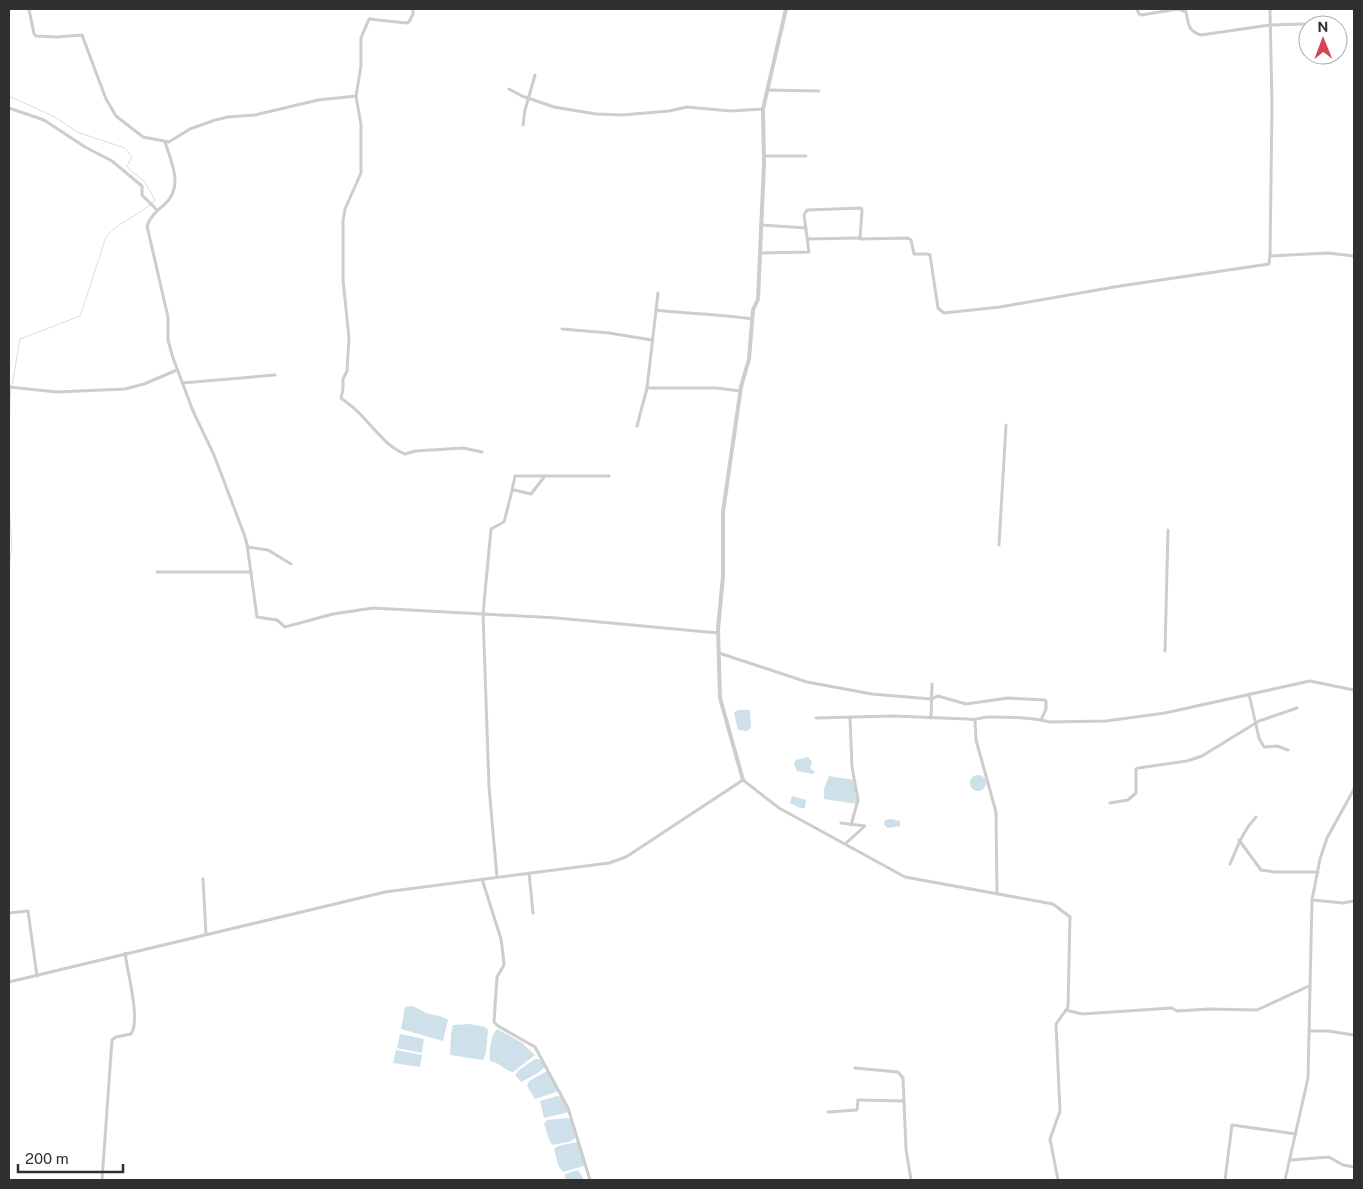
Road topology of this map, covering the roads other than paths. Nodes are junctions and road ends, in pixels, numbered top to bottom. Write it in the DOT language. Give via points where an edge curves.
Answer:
graph roads {
  1 [pos="29,9"];
  2 [pos="413,9"];
  3 [pos="786,9"];
  4 [pos="1137,9"];
  5 [pos="1270,9"];
  6 [pos="1298,24"];
  7 [pos="1270,25"];
  8 [pos="535,75"];
  9 [pos="509,89"];
  10 [pos="767,90"];
  11 [pos="819,91"];
  12 [pos="356,96"];
  13 [pos="529,98"];
  14 [pos="9,108"];
  15 [pos="763,109"];
  16 [pos="523,125"];
  17 [pos="165,142"];
  18 [pos="764,156"];
  19 [pos="806,156"];
  20 [pos="157,210"];
  21 [pos="760,225"];
  22 [pos="806,228"];
  23 [pos="859,238"];
  24 [pos="808,239"];
  25 [pos="760,253"];
  26 [pos="1270,256"];
  27 [pos="1354,256"];
  28 [pos="658,293"];
  29 [pos="656,310"];
  30 [pos="752,319"];
  31 [pos="562,329"];
  32 [pos="652,340"];
  33 [pos="177,370"];
  34 [pos="275,375"];
  35 [pos="182,383"];
  36 [pos="9,386"];
  37 [pos="647,388"];
  38 [pos="740,391"];
  39 [pos="1006,425"];
  40 [pos="637,426"];
  41 [pos="482,452"];
  42 [pos="545,476"];
  43 [pos="609,476"];
  44 [pos="512,491"];
  45 [pos="1168,530"];
  46 [pos="999,545"];
  47 [pos="247,546"];
  48 [pos="291,564"];
  49 [pos="157,572"];
  50 [pos="250,572"];
  51 [pos="483,614"];
  52 [pos="718,633"];
  53 [pos="1165,651"];
  54 [pos="719,653"];
  55 [pos="932,684"];
  56 [pos="1354,690"];
  57 [pos="1249,694"];
  58 [pos="932,699"];
  59 [pos="1297,708"];
  60 [pos="816,718"];
  61 [pos="850,718"];
  62 [pos="931,718"];
  63 [pos="1041,720"];
  64 [pos="975,721"];
  65 [pos="1256,724"];
  66 [pos="1288,750"];
  67 [pos="743,780"];
  68 [pos="1354,789"];
  69 [pos="1110,803"];
  70 [pos="1256,817"];
  71 [pos="841,823"];
  72 [pos="851,825"];
  73 [pos="1239,840"];
  74 [pos="845,844"];
  75 [pos="1230,864"];
  76 [pos="1318,872"];
  77 [pos="529,873"];
  78 [pos="497,876"];
  79 [pos="203,879"];
  80 [pos="482,879"];
  81 [pos="997,894"];
  82 [pos="1312,900"];
  83 [pos="1354,901"];
  84 [pos="9,913"];
  85 [pos="533,913"];
  86 [pos="206,934"];
  87 [pos="125,953"];
  88 [pos="37,976"];
  89 [pos="9,982"];
  90 [pos="1309,986"];
  91 [pos="1066,1010"];
  92 [pos="1310,1031"];
  93 [pos="1354,1035"];
  94 [pos="855,1068"];
  95 [pos="904,1101"];
  96 [pos="828,1112"];
  97 [pos="1296,1134"];
  98 [pos="1290,1160"];
  99 [pos="1354,1167"];
  100 [pos="102,1180"];
  101 [pos="590,1180"];
  102 [pos="911,1180"];
  103 [pos="1058,1180"];
  104 [pos="1224,1180"];
  105 [pos="1285,1180"];
  1 -- 17 [label="street" via="36,36 82,35 106,99 116,116 143,137"];
  2 -- 12 [label="street" via="406,23 369,18 361,38"];
  3 -- 10 [label="street"];
  4 -- 7 [label="street" via="1142,15 1178,9 1186,12 1189,28 1201,35"];
  5 -- 7 [label="street"];
  6 -- 7 [label="street"];
  7 -- 26 [label="street"];
  8 -- 13 [label="street"];
  9 -- 13 [label="street"];
  10 -- 11 [label="street"];
  10 -- 15 [label="street"];
  12 -- 17 [label="street" via="215,120"];
  12 -- 41 [label="street" via="361,125 361,173 342,221 343,280 349,338 341,398 404,454 463,448"];
  13 -- 15 [label="street" via="554,107 596,114 622,115 687,107 731,111"];
  13 -- 16 [label="street"];
  14 -- 20 [label="street" via="44,120 112,161 142,186 142,195"];
  15 -- 18 [label="street"];
  17 -- 20 [label="street" via="176,185 171,196"];
  18 -- 19 [label="street"];
  18 -- 21 [label="street"];
  20 -- 33 [label="street" via="147,226 168,317 168,340"];
  21 -- 22 [label="street"];
  21 -- 25 [label="street"];
  22 -- 23 [label="street" via="804,215 807,210 861,208"];
  22 -- 24 [label="street"];
  23 -- 24 [label="street"];
  23 -- 26 [label="street" via="908,238 914,254 929,254 938,308 944,314 1269,264"];
  24 -- 25 [label="street" via="809,252"];
  25 -- 30 [label="street" via="758,299"];
  26 -- 27 [label="street" via="1328,252"];
  28 -- 29 [label="street"];
  29 -- 30 [label="street"];
  29 -- 32 [label="street"];
  30 -- 38 [label="street" via="749,359"];
  31 -- 32 [label="street"];
  32 -- 37 [label="street"];
  33 -- 35 [label="street"];
  33 -- 36 [label="street" via="125,389 57,392"];
  34 -- 35 [label="street"];
  35 -- 47 [label="street" via="214,455"];
  37 -- 38 [label="street"];
  37 -- 40 [label="street"];
  38 -- 52 [label="street" via="723,512 723,576"];
  39 -- 46 [label="street"];
  42 -- 43 [label="street"];
  42 -- 44 [label="street" via="532,494"];
  42 -- 44 [label="street" via="515,476"];
  44 -- 51 [label="street" via="504,522 491,529"];
  45 -- 53 [label="street"];
  47 -- 48 [label="street" via="268,550"];
  47 -- 50 [label="street"];
  49 -- 50 [label="street"];
  50 -- 51 [label="street" via="257,618 275,619 285,627 333,614 378,608"];
  51 -- 52 [label="street"];
  51 -- 78 [label="street" via="489,787"];
  52 -- 54 [label="street"];
  54 -- 58 [label="street" via="807,682 872,694"];
  54 -- 67 [label="street" via="720,698"];
  55 -- 58 [label="street"];
  56 -- 57 [label="street" via="1310,681"];
  57 -- 63 [label="street" via="1165,713 1106,721"];
  57 -- 65 [label="street"];
  58 -- 62 [label="street"];
  58 -- 63 [label="street" via="938,696 966,704 1008,698 1045,700 1046,709"];
  59 -- 65 [label="street"];
  60 -- 61 [label="street"];
  61 -- 62 [label="street"];
  61 -- 72 [label="street" via="852,767 858,800"];
  62 -- 64 [label="street"];
  63 -- 64 [label="street" via="1016,716 984,717"];
  64 -- 81 [label="street" via="976,740 996,812"];
  65 -- 66 [label="street" via="1264,747 1277,746"];
  65 -- 69 [label="street" via="1202,756 1136,769 1136,793 1128,800"];
  67 -- 74 [label="street" via="779,808"];
  67 -- 77 [label="street" via="626,857 609,863"];
  68 -- 76 [label="street" via="1326,838"];
  70 -- 73 [label="street"];
  71 -- 72 [label="street"];
  72 -- 74 [label="street" via="865,826"];
  73 -- 75 [label="street"];
  73 -- 76 [label="street" via="1261,870"];
  74 -- 81 [label="street" via="904,877"];
  76 -- 82 [label="street"];
  77 -- 78 [label="street"];
  77 -- 85 [label="street"];
  78 -- 80 [label="street"];
  79 -- 86 [label="street"];
  80 -- 86 [label="street" via="385,892"];
  80 -- 101 [label="street" via="501,939 504,965 497,977 494,1022 535,1047 568,1108"];
  81 -- 91 [label="street" via="1053,904 1070,917"];
  82 -- 83 [label="street"];
  82 -- 90 [label="street"];
  84 -- 88 [label="street" via="28,911"];
  86 -- 87 [label="street"];
  87 -- 88 [label="street"];
  87 -- 100 [label="street" via="134,1027 132,1034 112,1040"];
  88 -- 89 [label="street"];
  90 -- 91 [label="street" via="1257,1010 1176,1011 1172,1008 1082,1014"];
  90 -- 92 [label="street"];
  91 -- 103 [label="street" via="1056,1024 1060,1111 1050,1140"];
  92 -- 93 [label="street"];
  92 -- 97 [label="street" via="1308,1078"];
  94 -- 95 [label="street" via="898,1072 903,1078"];
  95 -- 96 [label="street" via="858,1100 857,1110"];
  95 -- 102 [label="street"];
  97 -- 98 [label="street"];
  97 -- 104 [label="street" via="1232,1125"];
  98 -- 99 [label="street" via="1329,1157"];
  98 -- 105 [label="street"];
}
